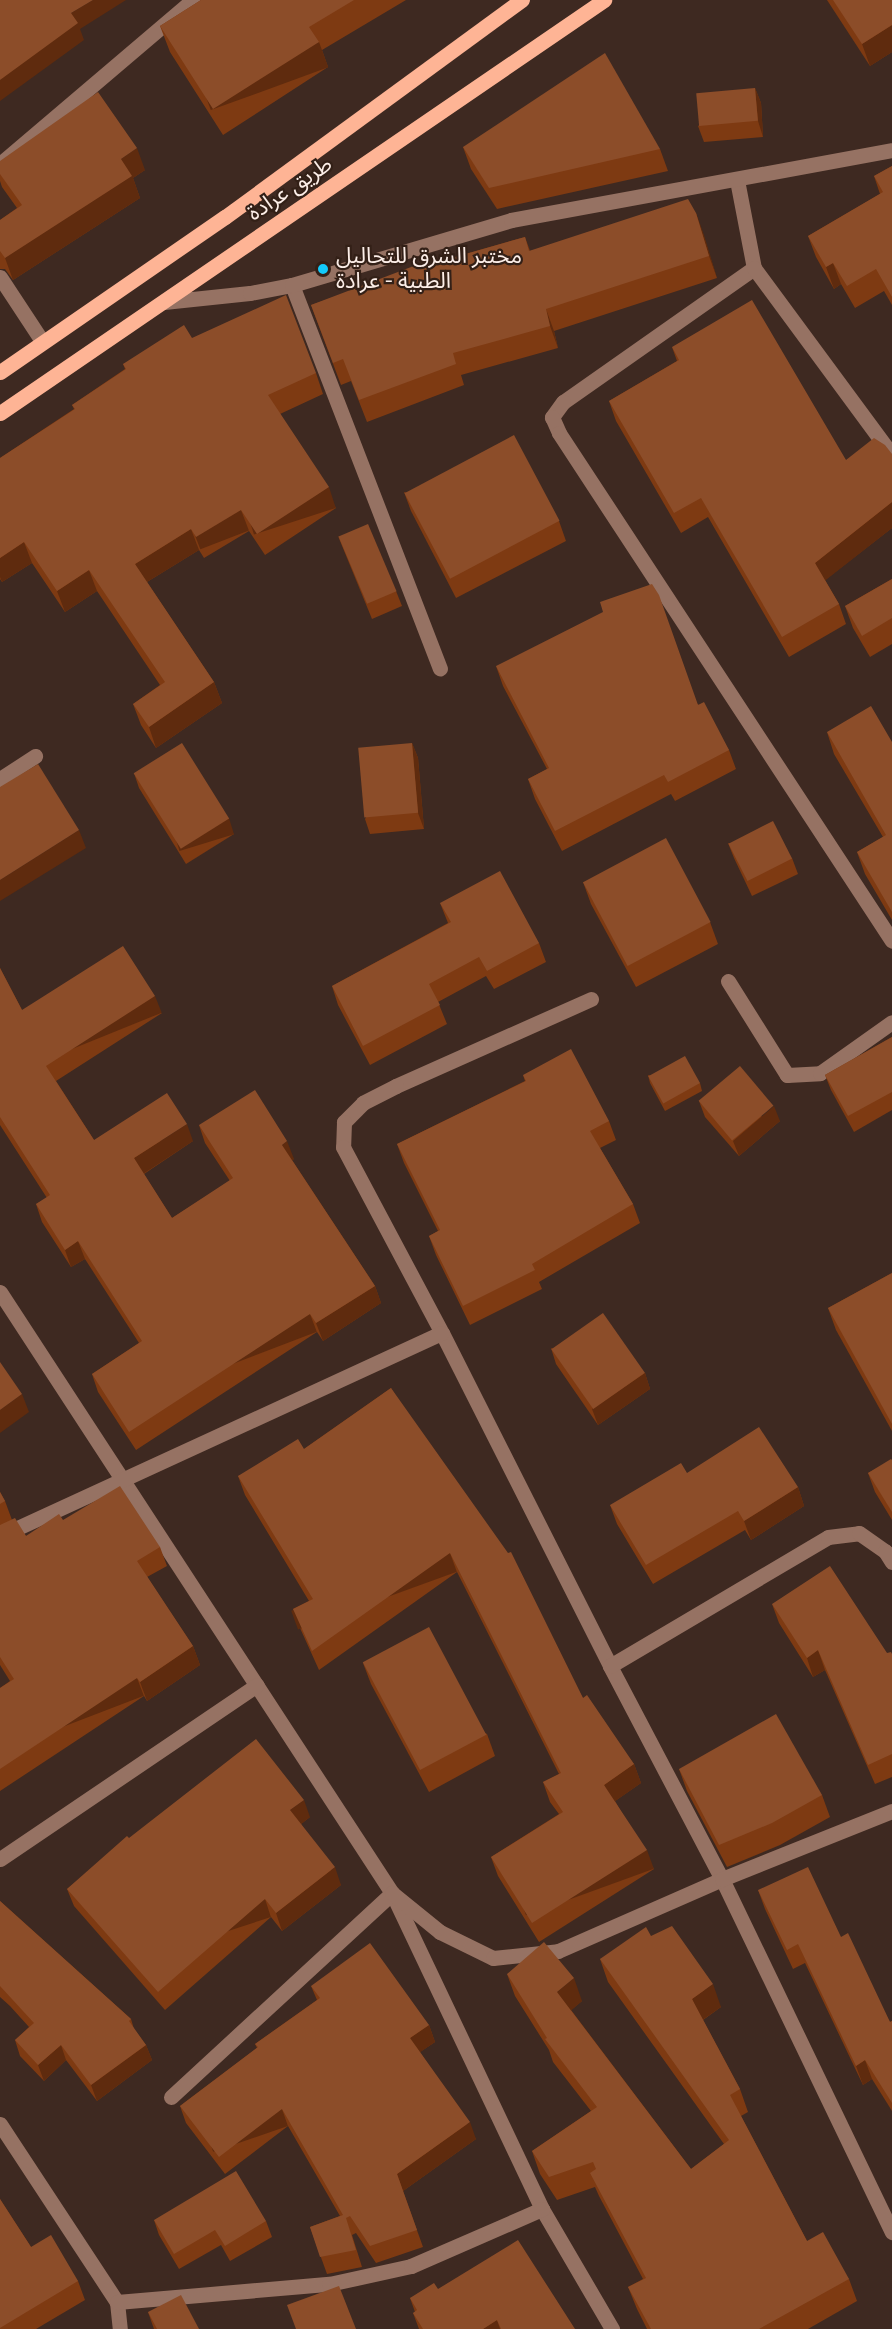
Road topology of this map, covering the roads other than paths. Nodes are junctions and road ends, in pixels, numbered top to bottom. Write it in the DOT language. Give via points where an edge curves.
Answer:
graph roads {
  1 [pos="193,0"];
  2 [pos="522,0"];
  3 [pos="604,0"];
  4 [pos="892,150"];
  5 [pos="0,164"];
  6 [pos="737,180"];
  7 [pos="754,268"];
  8 [pos="0,277"];
  9 [pos="292,285"];
  10 [pos="164,302"];
  11 [pos="42,341"];
  12 [pos="0,372"];
  13 [pos="0,413"];
  14 [pos="892,455"];
  15 [pos="440,668"];
  16 [pos="35,756"];
  17 [pos="0,779"];
  18 [pos="892,942"];
  19 [pos="728,981"];
  20 [pos="591,999"];
  21 [pos="892,1022"];
  22 [pos="0,1292"];
  23 [pos="442,1333"];
  24 [pos="124,1479"];
  25 [pos="0,1536"];
  26 [pos="892,1562"];
  27 [pos="610,1666"];
  28 [pos="257,1685"];
  29 [pos="892,1811"];
  30 [pos="0,1859"];
  31 [pos="722,1879"];
  32 [pos="392,1893"];
  33 [pos="171,2097"];
  34 [pos="0,2124"];
  35 [pos="542,2209"];
  36 [pos="892,2232"];
  37 [pos="117,2302"];
  38 [pos="120,2329"];
  39 [pos="612,2329"];
  1 -- 5 [label="street"];
  2 -- 11 [label="main road, طريق عرادة" via="225,217"];
  3 -- 10 [label="main road, طريق عرادة"];
  4 -- 6 [label="street"];
  6 -- 7 [label="street"];
  6 -- 9 [label="street" via="511,220"];
  7 -- 14 [label="street"];
  7 -- 18 [label="street" via="563,402 552,417"];
  8 -- 11 [label="street"];
  9 -- 10 [label="street"];
  9 -- 15 [label="street"];
  10 -- 13 [label="main road, طريق عرادة"];
  11 -- 12 [label="main road, طريق عرادة"];
  16 -- 17 [label="street"];
  19 -- 21 [label="street" via="787,1075 820,1073"];
  20 -- 23 [label="street" via="396,1086 363,1103 344,1122 343,1147"];
  22 -- 24 [label="street"];
  23 -- 24 [label="street"];
  23 -- 27 [label="street"];
  24 -- 25 [label="street"];
  24 -- 28 [label="street"];
  26 -- 27 [label="street" via="885,1551 859,1533 828,1537"];
  27 -- 31 [label="street"];
  28 -- 30 [label="street"];
  28 -- 32 [label="street"];
  29 -- 31 [label="street"];
  31 -- 32 [label="street" via="558,1951 493,1958 440,1932"];
  31 -- 36 [label="street"];
  32 -- 33 [label="street"];
  32 -- 35 [label="street"];
  34 -- 37 [label="street"];
  35 -- 37 [label="street" via="411,2266 329,2284"];
  35 -- 39 [label="street"];
  37 -- 38 [label="street"];
}
